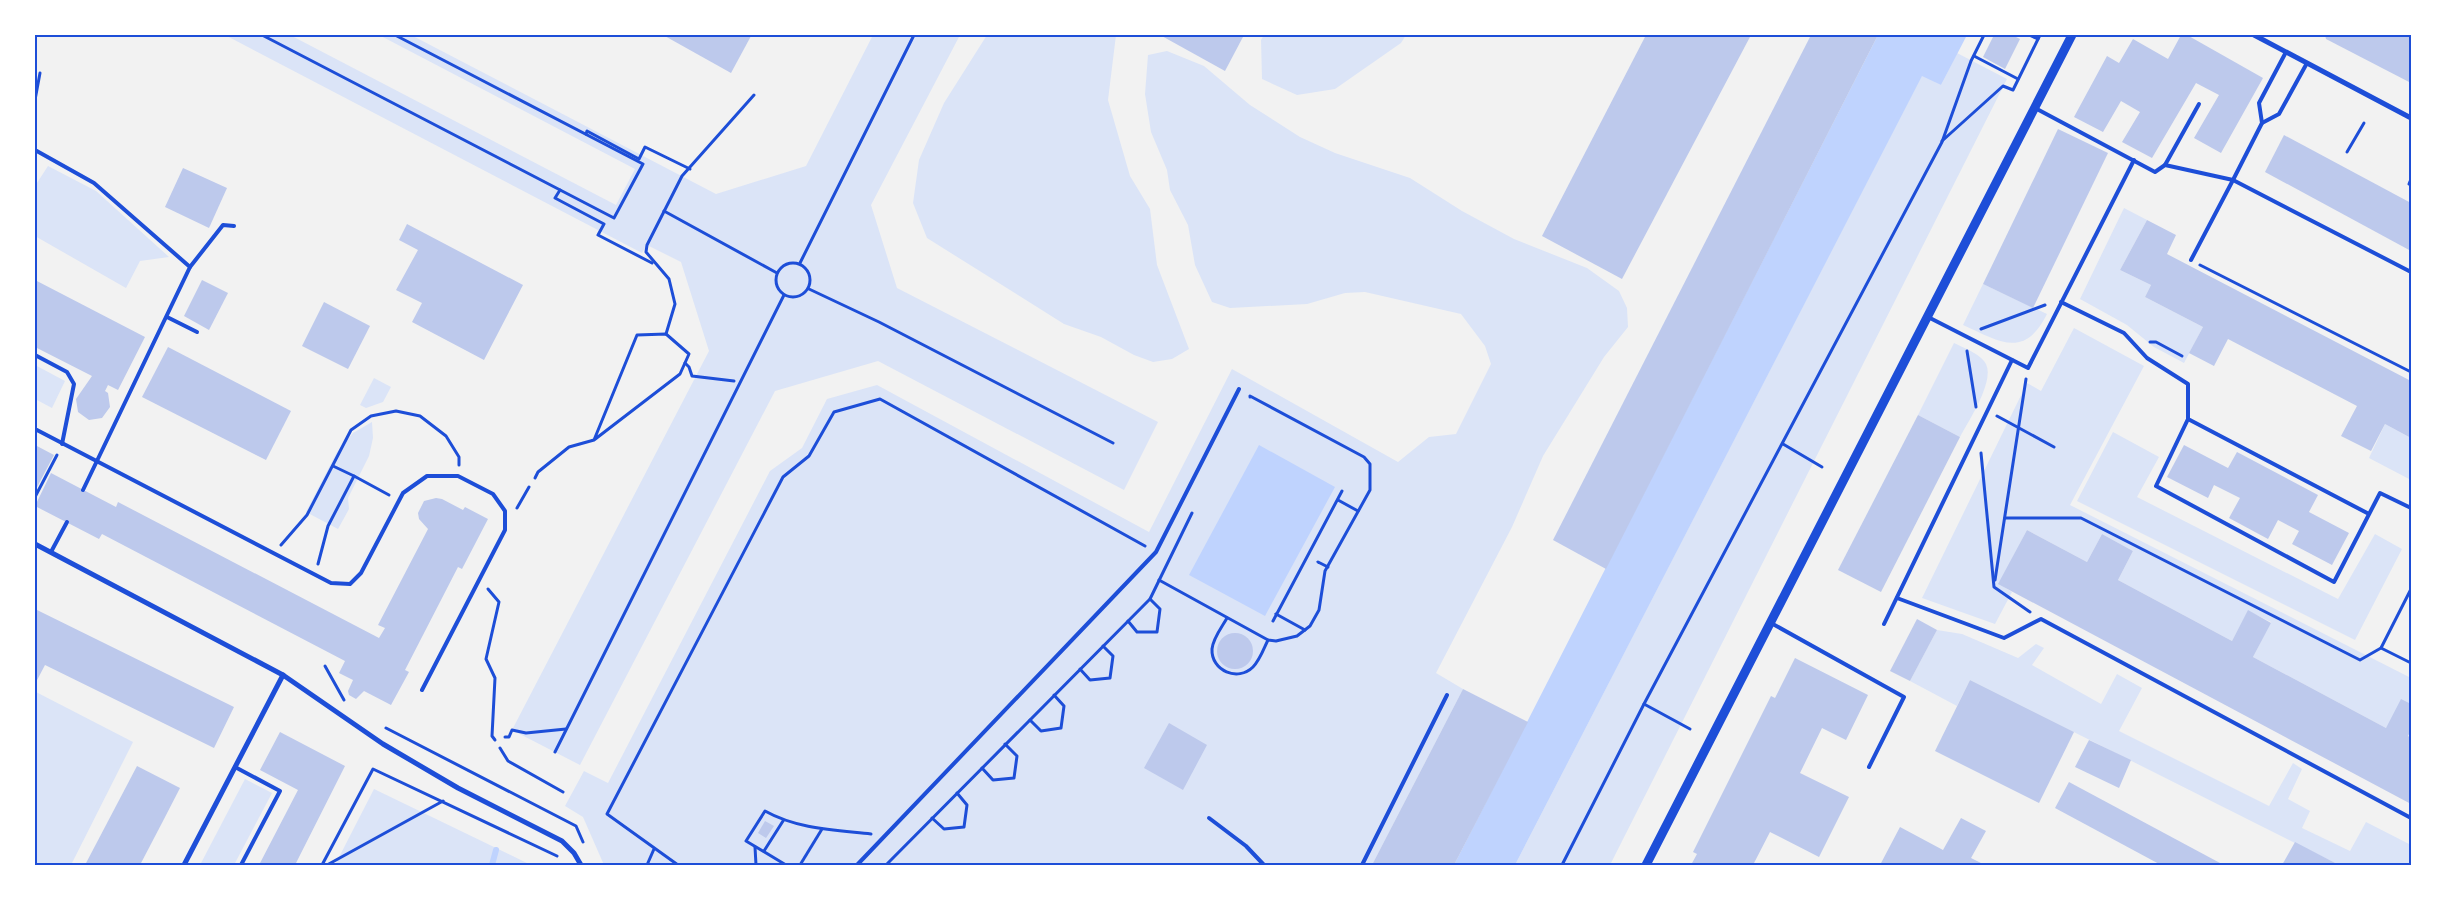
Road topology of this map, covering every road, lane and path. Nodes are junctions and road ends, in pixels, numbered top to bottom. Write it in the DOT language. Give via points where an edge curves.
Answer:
graph roads {
  1 [pos="262,35"];
  2 [pos="395,35"];
  3 [pos="914,35"];
  4 [pos="1984,35"];
  5 [pos="2029,35"];
  6 [pos="2072,35"];
  7 [pos="2254,35"];
  8 [pos="2039,37"];
  9 [pos="2286,52"];
  10 [pos="1974,56"];
  11 [pos="2307,63"];
  12 [pos="40,73"];
  13 [pos="2018,79"];
  14 [pos="754,95"];
  15 [pos="35,100"];
  16 [pos="2199,104"];
  17 [pos="2035,108"];
  18 [pos="2411,118"];
  19 [pos="2262,123"];
  20 [pos="2364,123"];
  21 [pos="586,134"];
  22 [pos="1942,142"];
  23 [pos="35,150"];
  24 [pos="2348,152"];
  25 [pos="2134,160"];
  26 [pos="2165,165"];
  27 [pos="690,169"];
  28 [pos="2411,179"];
  29 [pos="2233,180"];
  30 [pos="2408,184"];
  31 [pos="560,190"];
  32 [pos="664,211"];
  33 [pos="234,226"];
  34 [pos="2191,260"];
  35 [pos="800,263"];
  36 [pos="654,264"];
  37 [pos="190,267"];
  38 [pos="777,272"];
  39 [pos="2411,272"];
  40 [pos="809,289"];
  41 [pos="784,295"];
  42 [pos="2062,300"];
  43 [pos="167,317"];
  44 [pos="1928,317"];
  45 [pos="197,332"];
  46 [pos="666,334"];
  47 [pos="1964,336"];
  48 [pos="2134,342"];
  49 [pos="35,355"];
  50 [pos="2182,356"];
  51 [pos="2012,360"];
  52 [pos="685,363"];
  53 [pos="2028,368"];
  54 [pos="2411,372"];
  55 [pos="734,380"];
  56 [pos="1238,389"];
  57 [pos="1246,404"];
  58 [pos="1987,411"];
  59 [pos="2188,419"];
  60 [pos="1979,428"];
  61 [pos="2018,428"];
  62 [pos="35,429"];
  63 [pos="594,440"];
  64 [pos="1113,443"];
  65 [pos="62,444"];
  66 [pos="1783,444"];
  67 [pos="2054,447"];
  68 [pos="98,462"];
  69 [pos="333,466"];
  70 [pos="1822,467"];
  71 [pos="354,476"];
  72 [pos="458,476"];
  73 [pos="534,478"];
  74 [pos="83,490"];
  75 [pos="1342,492"];
  76 [pos="35,496"];
  77 [pos="399,500"];
  78 [pos="1338,500"];
  79 [pos="1195,507"];
  80 [pos="2411,508"];
  81 [pos="1358,512"];
  82 [pos="2369,514"];
  83 [pos="2005,518"];
  84 [pos="67,522"];
  85 [pos="35,544"];
  86 [pos="51,552"];
  87 [pos="1156,552"];
  88 [pos="274,554"];
  89 [pos="1170,559"];
  90 [pos="1318,562"];
  91 [pos="1328,567"];
  92 [pos="315,575"];
  93 [pos="480,579"];
  94 [pos="1159,580"];
  95 [pos="1994,587"];
  96 [pos="2411,589"];
  97 [pos="1897,598"];
  98 [pos="1150,599"];
  99 [pos="1276,614"];
  100 [pos="1227,618"];
  101 [pos="2041,619"];
  102 [pos="1273,620"];
  103 [pos="1128,621"];
  104 [pos="1771,623"];
  105 [pos="1884,624"];
  106 [pos="1304,630"];
  107 [pos="1268,640"];
  108 [pos="1103,646"];
  109 [pos="2381,648"];
  110 [pos="2411,663"];
  111 [pos="325,666"];
  112 [pos="1080,669"];
  113 [pos="283,675"];
  114 [pos="422,690"];
  115 [pos="1054,695"];
  116 [pos="1447,695"];
  117 [pos="1644,704"];
  118 [pos="349,709"];
  119 [pos="1030,720"];
  120 [pos="384,727"];
  121 [pos="566,729"];
  122 [pos="1690,729"];
  123 [pos="505,737"];
  124 [pos="496,738"];
  125 [pos="1006,744"];
  126 [pos="500,748"];
  127 [pos="555,752"];
  128 [pos="1869,766"];
  129 [pos="235,767"];
  130 [pos="982,768"];
  131 [pos="563,792"];
  132 [pos="957,793"];
  133 [pos="443,801"];
  134 [pos="932,818"];
  135 [pos="1209,818"];
  136 [pos="2411,818"];
  137 [pos="783,821"];
  138 [pos="822,829"];
  139 [pos="885,836"];
  140 [pos="911,839"];
  141 [pos="755,847"];
  142 [pos="654,849"];
  143 [pos="587,850"];
  144 [pos="764,851"];
  145 [pos="561,858"];
  146 [pos="888,864"];
  147 [pos="184,865"];
  148 [pos="241,865"];
  149 [pos="322,865"];
  150 [pos="327,865"];
  151 [pos="581,865"];
  152 [pos="647,865"];
  153 [pos="678,865"];
  154 [pos="756,865"];
  155 [pos="786,865"];
  156 [pos="800,865"];
  157 [pos="857,865"];
  158 [pos="1264,865"];
  159 [pos="1362,865"];
  160 [pos="1562,865"];
  161 [pos="1646,865"];
  1 -- 31 [label="path"];
  2 -- 21 [label="path"];
  3 -- 35 [label="path"];
  4 -- 10 [label="path"];
  5 -- 8 [label="path"];
  6 -- 17 [label="street"];
  7 -- 9 [label="street"];
  8 -- 13 [label="path"];
  9 -- 11 [label="street"];
  9 -- 19 [label="lane" via="2259,103"];
  10 -- 13 [label="path"];
  10 -- 22 [label="path"];
  11 -- 18 [label="street"];
  11 -- 19 [label="lane" via="2279,114"];
  12 -- 15 [label="path"];
  13 -- 22 [label="path" via="2013,90 2003,86"];
  14 -- 27 [label="path"];
  16 -- 26 [label="lane"];
  17 -- 25 [label="lane"];
  17 -- 44 [label="street"];
  19 -- 29 [label="lane"];
  20 -- 24 [label="path"];
  21 -- 27 [label="path" via="587,131 639,158 645,147"];
  21 -- 31 [label="path" via="643,164 614,218"];
  22 -- 66 [label="path"];
  23 -- 37 [label="lane" via="94,183"];
  25 -- 26 [label="lane" via="2155,172"];
  25 -- 42 [label="lane"];
  26 -- 29 [label="lane"];
  27 -- 32 [label="path" via="682,176"];
  28 -- 30 [label="path"];
  29 -- 34 [label="lane"];
  29 -- 39 [label="lane"];
  31 -- 36 [label="path" via="555,198 604,224 598,234"];
  32 -- 36 [label="path" via="647,245 646,252"];
  32 -- 38 [label="path"];
  33 -- 37 [label="lane" via="223,225"];
  34 -- 54 [label="path"];
  35 -- 38 [label="path" via="787,263"];
  35 -- 40 [label="path" via="811,274"];
  36 -- 46 [label="path" via="669,280 675,304"];
  37 -- 43 [label="lane"];
  38 -- 41 [label="path" via="776,285"];
  40 -- 41 [label="path" via="798,297"];
  40 -- 64 [label="path"];
  41 -- 121 [label="path"];
  42 -- 47 [label="path"];
  42 -- 48 [label="lane"];
  42 -- 53 [label="lane"];
  43 -- 45 [label="lane"];
  43 -- 68 [label="lane"];
  44 -- 47 [label="lane"];
  44 -- 104 [label="street"];
  46 -- 52 [label="path" via="689,354"];
  46 -- 63 [label="path" via="637,335"];
  47 -- 51 [label="lane"];
  47 -- 60 [label="path"];
  48 -- 50 [label="path" via="2156,342"];
  48 -- 59 [label="lane" via="2147,358 2188,384"];
  49 -- 65 [label="lane" via="67,372 74,384"];
  51 -- 53 [label="lane"];
  51 -- 58 [label="lane"];
  52 -- 55 [label="path" via="690,367 692,376"];
  52 -- 63 [label="path" via="680,374"];
  53 -- 61 [label="path"];
  56 -- 87 [label="lane"];
  57 -- 81 [label="path" via="1250,396 1364,457 1370,464 1370,490"];
  58 -- 60 [label="lane"];
  58 -- 61 [label="path"];
  59 -- 82 [label="lane"];
  59 -- 82 [label="lane" via="2156,486 2334,582"];
  60 -- 95 [label="path"];
  60 -- 97 [label="lane"];
  61 -- 67 [label="path"];
  61 -- 83 [label="path"];
  62 -- 65 [label="lane"];
  63 -- 73 [label="path" via="569,447"];
  65 -- 68 [label="lane"];
  65 -- 76 [label="path"];
  66 -- 70 [label="path"];
  66 -- 117 [label="path"];
  68 -- 74 [label="lane"];
  68 -- 88 [label="lane"];
  69 -- 71 [label="path"];
  69 -- 72 [label="path" via="351,430 371,416 396,411 420,416 446,436 459,457"];
  69 -- 88 [label="path" via="307,515"];
  71 -- 77 [label="path"];
  71 -- 92 [label="path" via="328,526"];
  72 -- 77 [label="lane" via="427,476 403,493"];
  72 -- 93 [label="lane" via="493,494 505,511 505,530"];
  75 -- 78 [label="path"];
  77 -- 92 [label="lane" via="361,573 350,584 332,583"];
  78 -- 81 [label="path"];
  78 -- 99 [label="path"];
  79 -- 89 [label="path"];
  80 -- 82 [label="lane" via="2380,493"];
  81 -- 91 [label="path"];
  83 -- 95 [label="path"];
  83 -- 109 [label="path" via="2081,518 2360,660"];
  84 -- 86 [label="lane"];
  85 -- 86 [label="street"];
  86 -- 113 [label="street"];
  87 -- 89 [label="path"];
  87 -- 139 [label="lane"];
  87 -- 142 [label="path" via="880,399 834,412 809,456 783,477 607,814"];
  88 -- 92 [label="lane"];
  89 -- 94 [label="path"];
  90 -- 91 [label="path"];
  91 -- 106 [label="path" via="1322,582 1319,610"];
  93 -- 114 [label="lane"];
  93 -- 124 [label="path" via="499,602 486,659 495,678 492,736"];
  94 -- 98 [label="path"];
  94 -- 100 [label="path"];
  95 -- 101 [label="path"];
  96 -- 109 [label="path"];
  97 -- 101 [label="lane" via="2004,638"];
  97 -- 105 [label="lane"];
  98 -- 103 [label="path"];
  98 -- 103 [label="path" via="1160,609 1157,632 1137,632"];
  99 -- 102 [label="path"];
  99 -- 106 [label="path"];
  100 -- 107 [label="path"];
  100 -- 107 [label="path" via="1212,650 1220,669 1236,674 1254,667"];
  101 -- 136 [label="lane"];
  103 -- 108 [label="path"];
  104 -- 128 [label="lane" via="1904,697"];
  104 -- 161 [label="street"];
  106 -- 107 [label="path" via="1297,636"];
  108 -- 112 [label="path"];
  108 -- 112 [label="path" via="1114,656 1110,678 1090,680"];
  109 -- 110 [label="path"];
  111 -- 118 [label="path"];
  112 -- 115 [label="path"];
  113 -- 129 [label="street"];
  113 -- 151 [label="street" via="383,744 458,788 562,841"];
  115 -- 119 [label="path"];
  115 -- 119 [label="path" via="1064,706 1062,728 1041,731"];
  116 -- 159 [label="lane"];
  117 -- 122 [label="path"];
  117 -- 160 [label="path"];
  119 -- 125 [label="path"];
  120 -- 143 [label="path" via="576,826"];
  121 -- 123 [label="path" via="526,733 512,730 509,737"];
  121 -- 127 [label="path"];
  125 -- 130 [label="path"];
  125 -- 130 [label="path" via="1017,756 1014,778 993,780"];
  126 -- 131 [label="path" via="508,761"];
  129 -- 147 [label="street"];
  129 -- 148 [label="lane" via="280,791"];
  130 -- 132 [label="path"];
  132 -- 134 [label="path"];
  132 -- 134 [label="path" via="967,805 964,827 944,829"];
  133 -- 145 [label="path"];
  133 -- 149 [label="path" via="373,769"];
  133 -- 150 [label="path"];
  134 -- 140 [label="path"];
  135 -- 158 [label="lane" via="1246,846"];
  137 -- 138 [label="path"];
  137 -- 141 [label="path" via="765,810 746,841"];
  137 -- 144 [label="path"];
  138 -- 139 [label="path"];
  138 -- 156 [label="path"];
  139 -- 140 [label="path"];
  139 -- 157 [label="lane"];
  140 -- 146 [label="path"];
  141 -- 144 [label="path"];
  141 -- 154 [label="path"];
  142 -- 152 [label="path"];
  142 -- 153 [label="path"];
  144 -- 155 [label="path"];
}
